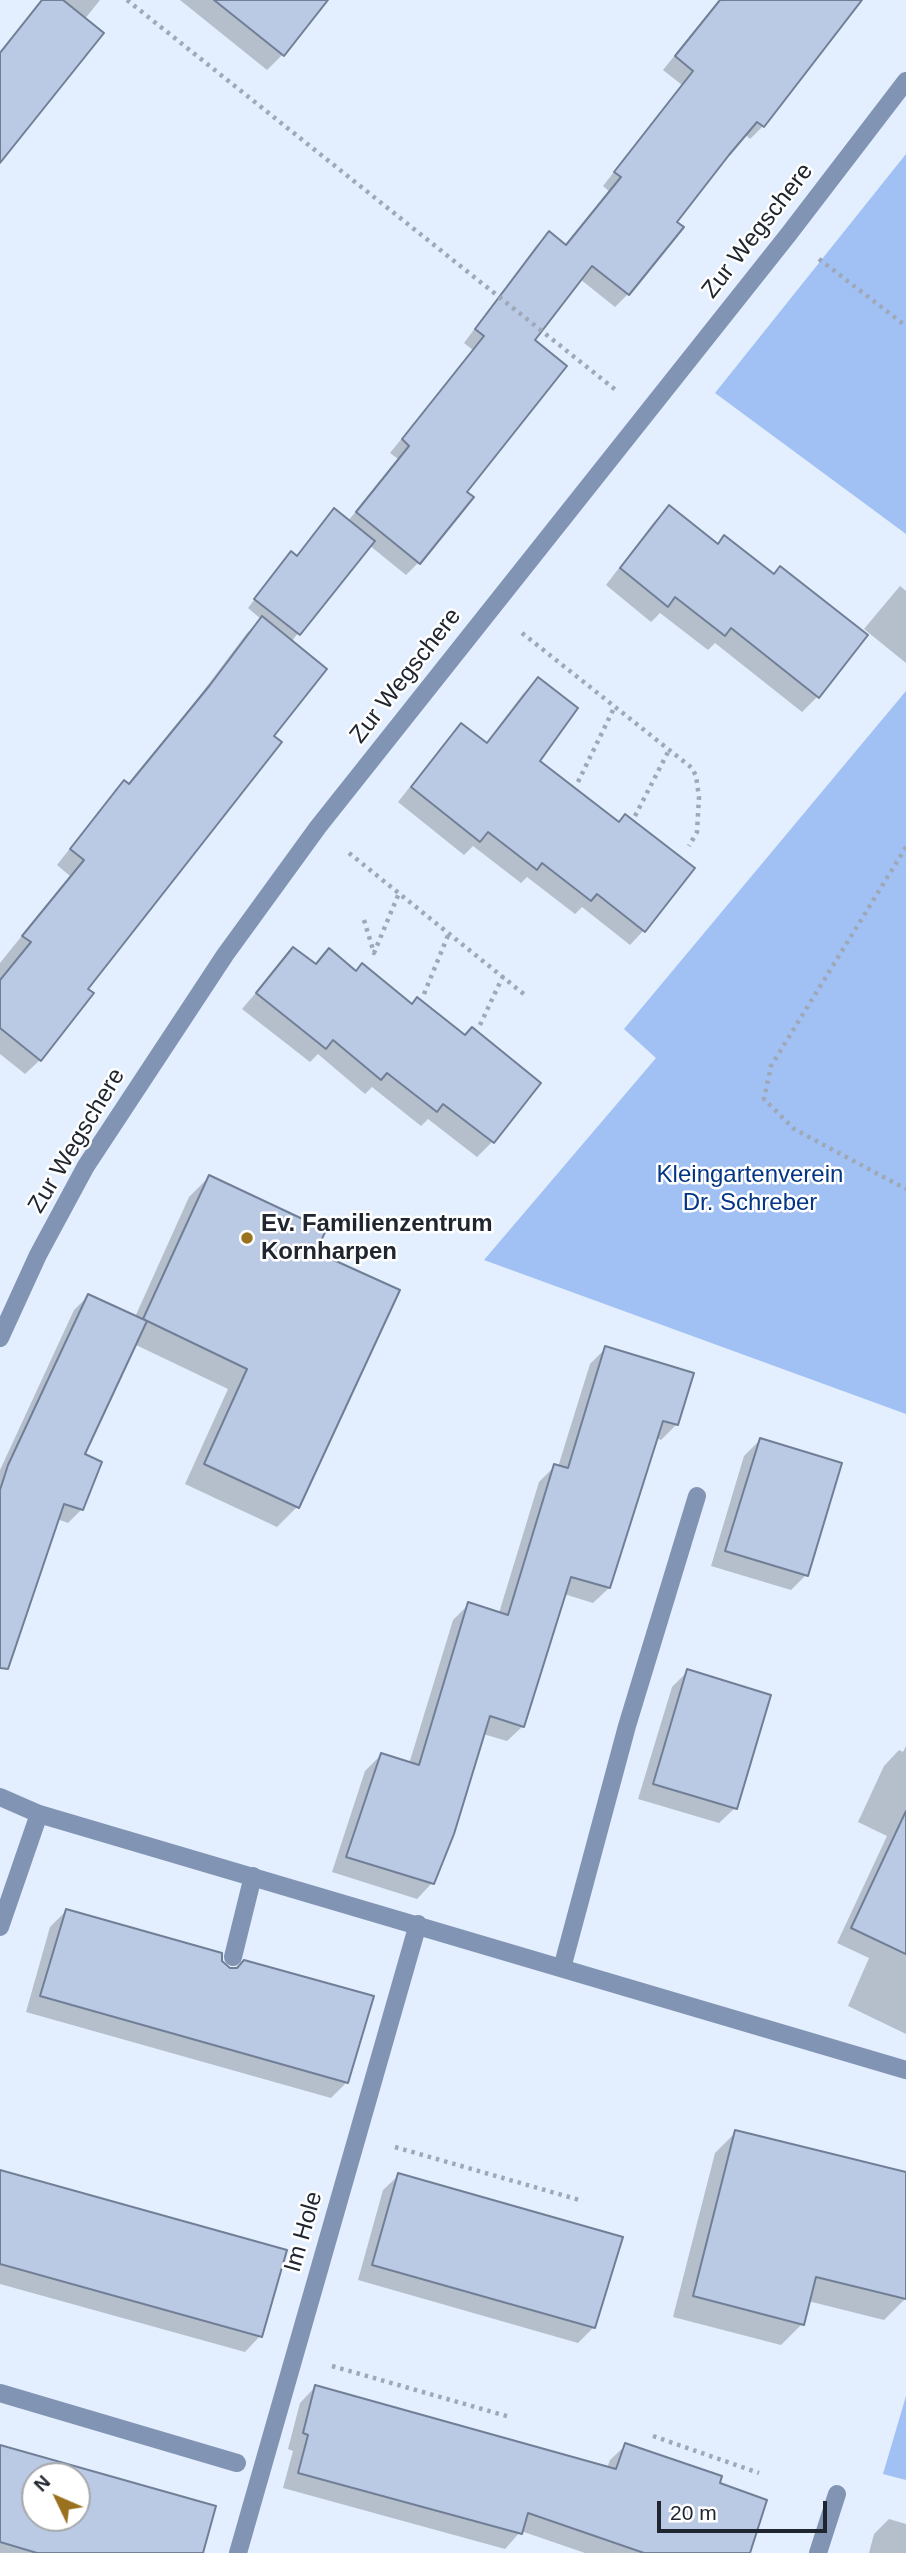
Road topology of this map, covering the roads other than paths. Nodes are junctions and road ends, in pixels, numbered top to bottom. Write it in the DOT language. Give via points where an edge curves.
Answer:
graph roads {
  1 [pos="906,81"];
  2 [pos="0,1338"];
  3 [pos="697,1496"];
  4 [pos="0,1797"];
  5 [pos="39,1814"];
  6 [pos="253,1876"];
  7 [pos="418,1924"];
  8 [pos="0,1927"];
  9 [pos="233,1957"];
  10 [pos="562,1968"];
  11 [pos="906,2070"];
  12 [pos="0,2392"];
  13 [pos="237,2463"];
  14 [pos="837,2494"];
  15 [pos="238,2553"];
  16 [pos="818,2553"];
  1 -- 2 [label="street, Zur Wegschere" via="318,827 225,955 86,1166"];
  3 -- 10 [label="street" via="627,1726"];
  4 -- 5 [label="street"];
  5 -- 6 [label="street"];
  5 -- 8 [label="street"];
  6 -- 7 [label="street"];
  6 -- 9 [label="street"];
  7 -- 10 [label="street"];
  7 -- 15 [label="street, Im Hole"];
  10 -- 11 [label="street"];
  12 -- 13 [label="street"];
  14 -- 16 [label="street"];
}
